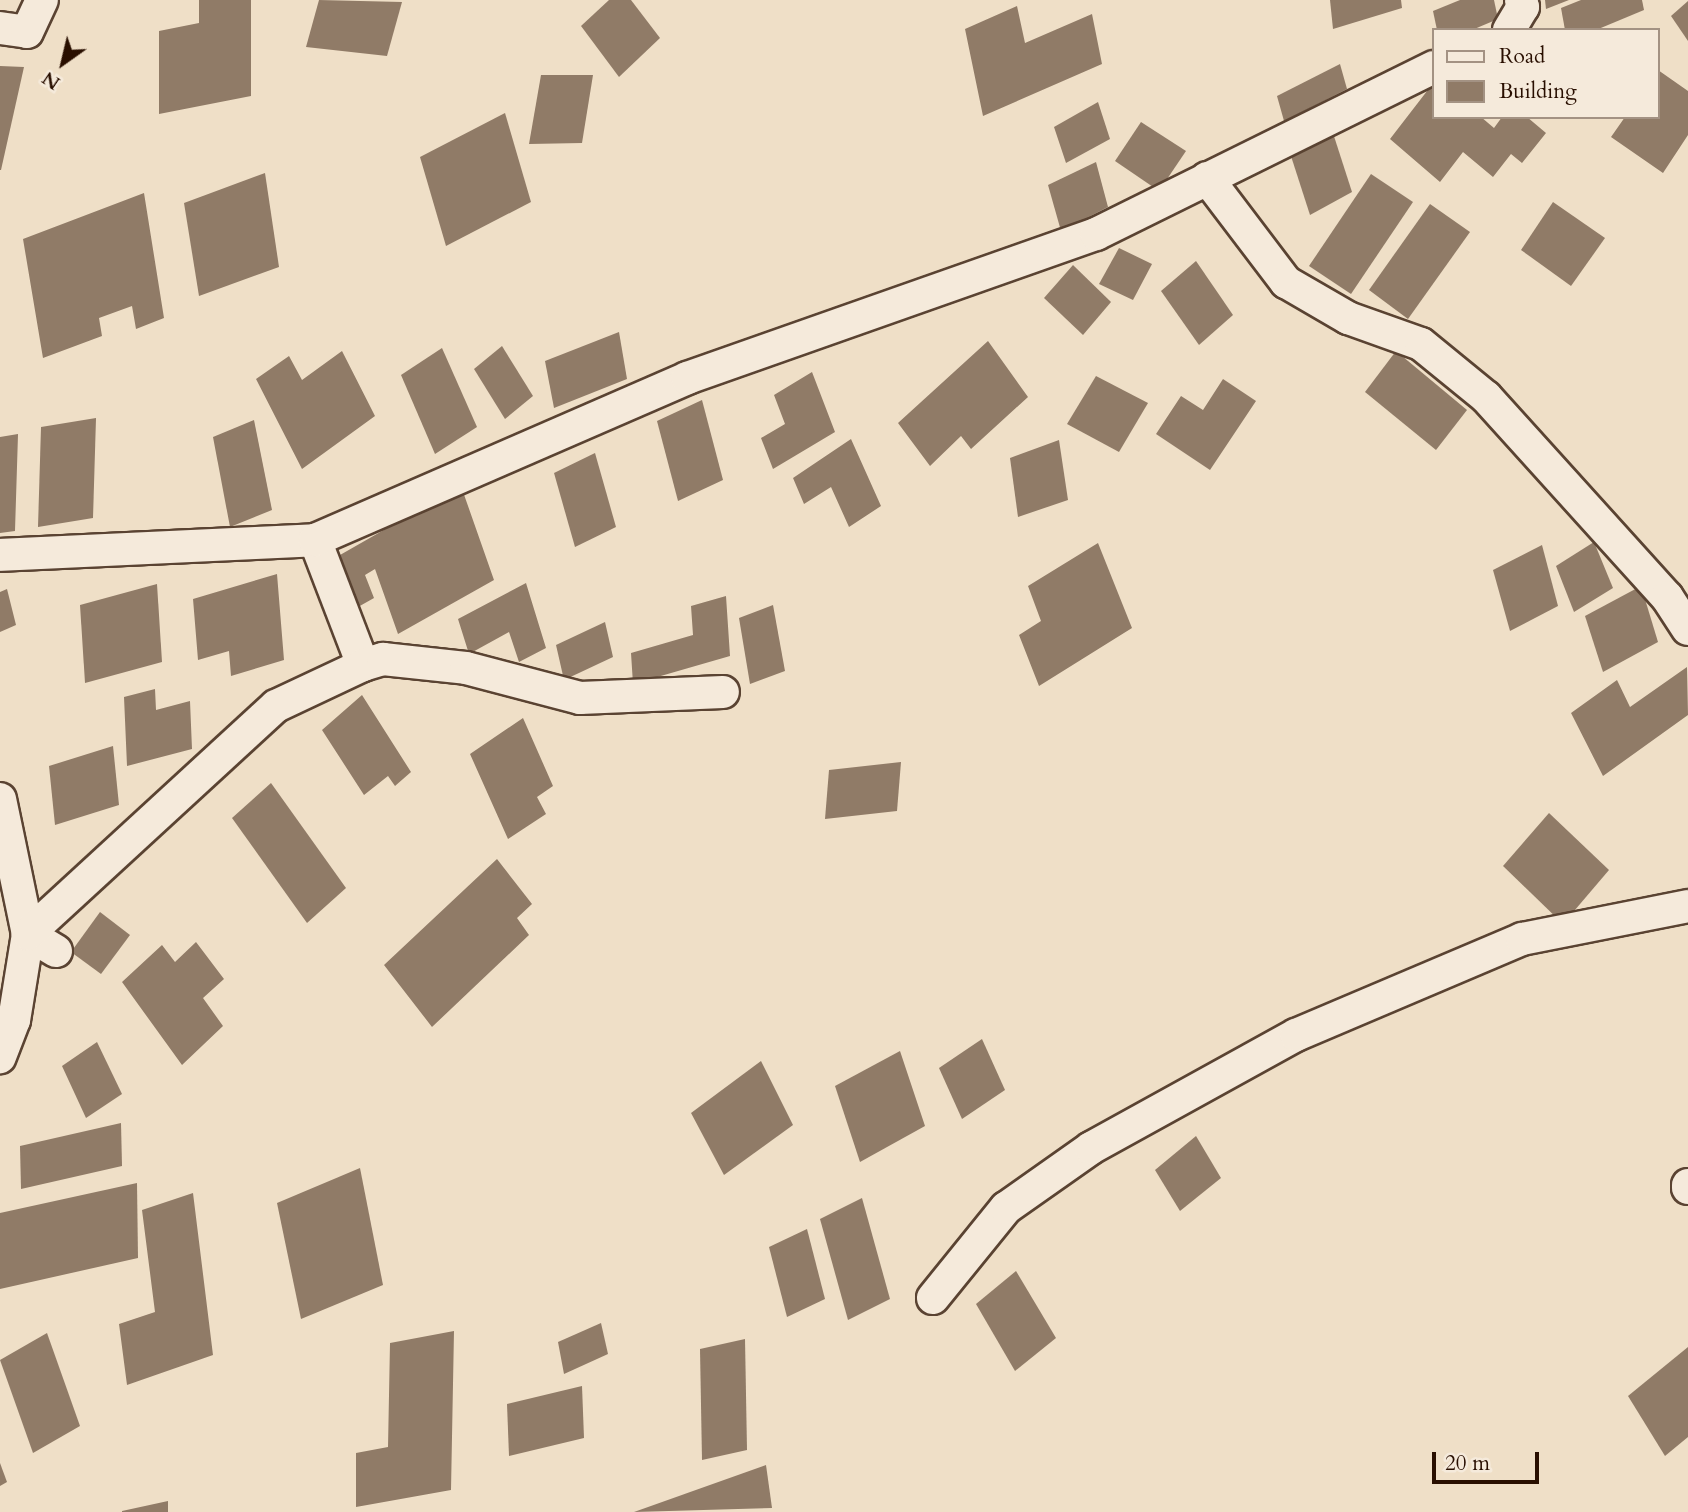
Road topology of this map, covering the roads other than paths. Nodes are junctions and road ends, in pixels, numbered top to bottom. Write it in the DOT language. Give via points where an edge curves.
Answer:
graph roads {
  1 [pos="42,0"];
  2 [pos="1521,0"];
  3 [pos="0,28"];
  4 [pos="1510,28"];
  5 [pos="1432,68"];
  6 [pos="1207,178"];
  7 [pos="315,540"];
  8 [pos="0,555"];
  9 [pos="1688,629"];
  10 [pos="363,665"];
  11 [pos="723,692"];
  12 [pos="0,799"];
  13 [pos="1684,916"];
  14 [pos="28,934"];
  15 [pos="57,951"];
  16 [pos="0,1057"];
  17 [pos="933,1298"];
  1 -- 3 [label="street" via="27,32"];
  2 -- 4 [label="street" via="1523,7"];
  5 -- 6 [label="street"];
  6 -- 7 [label="street" via="1096,234 687,378"];
  6 -- 9 [label="street" via="1286,282 1348,318 1420,344 1486,397 1667,597"];
  7 -- 8 [label="street"];
  7 -- 10 [label="street"];
  10 -- 11 [label="street" via="383,659 466,668 580,698"];
  10 -- 14 [label="street" via="276,706"];
  12 -- 14 [label="street"];
  13 -- 17 [label="street" via="1522,939 1296,1035 1091,1148 1006,1208"];
  14 -- 15 [label="street"];
  14 -- 16 [label="street"];
}
